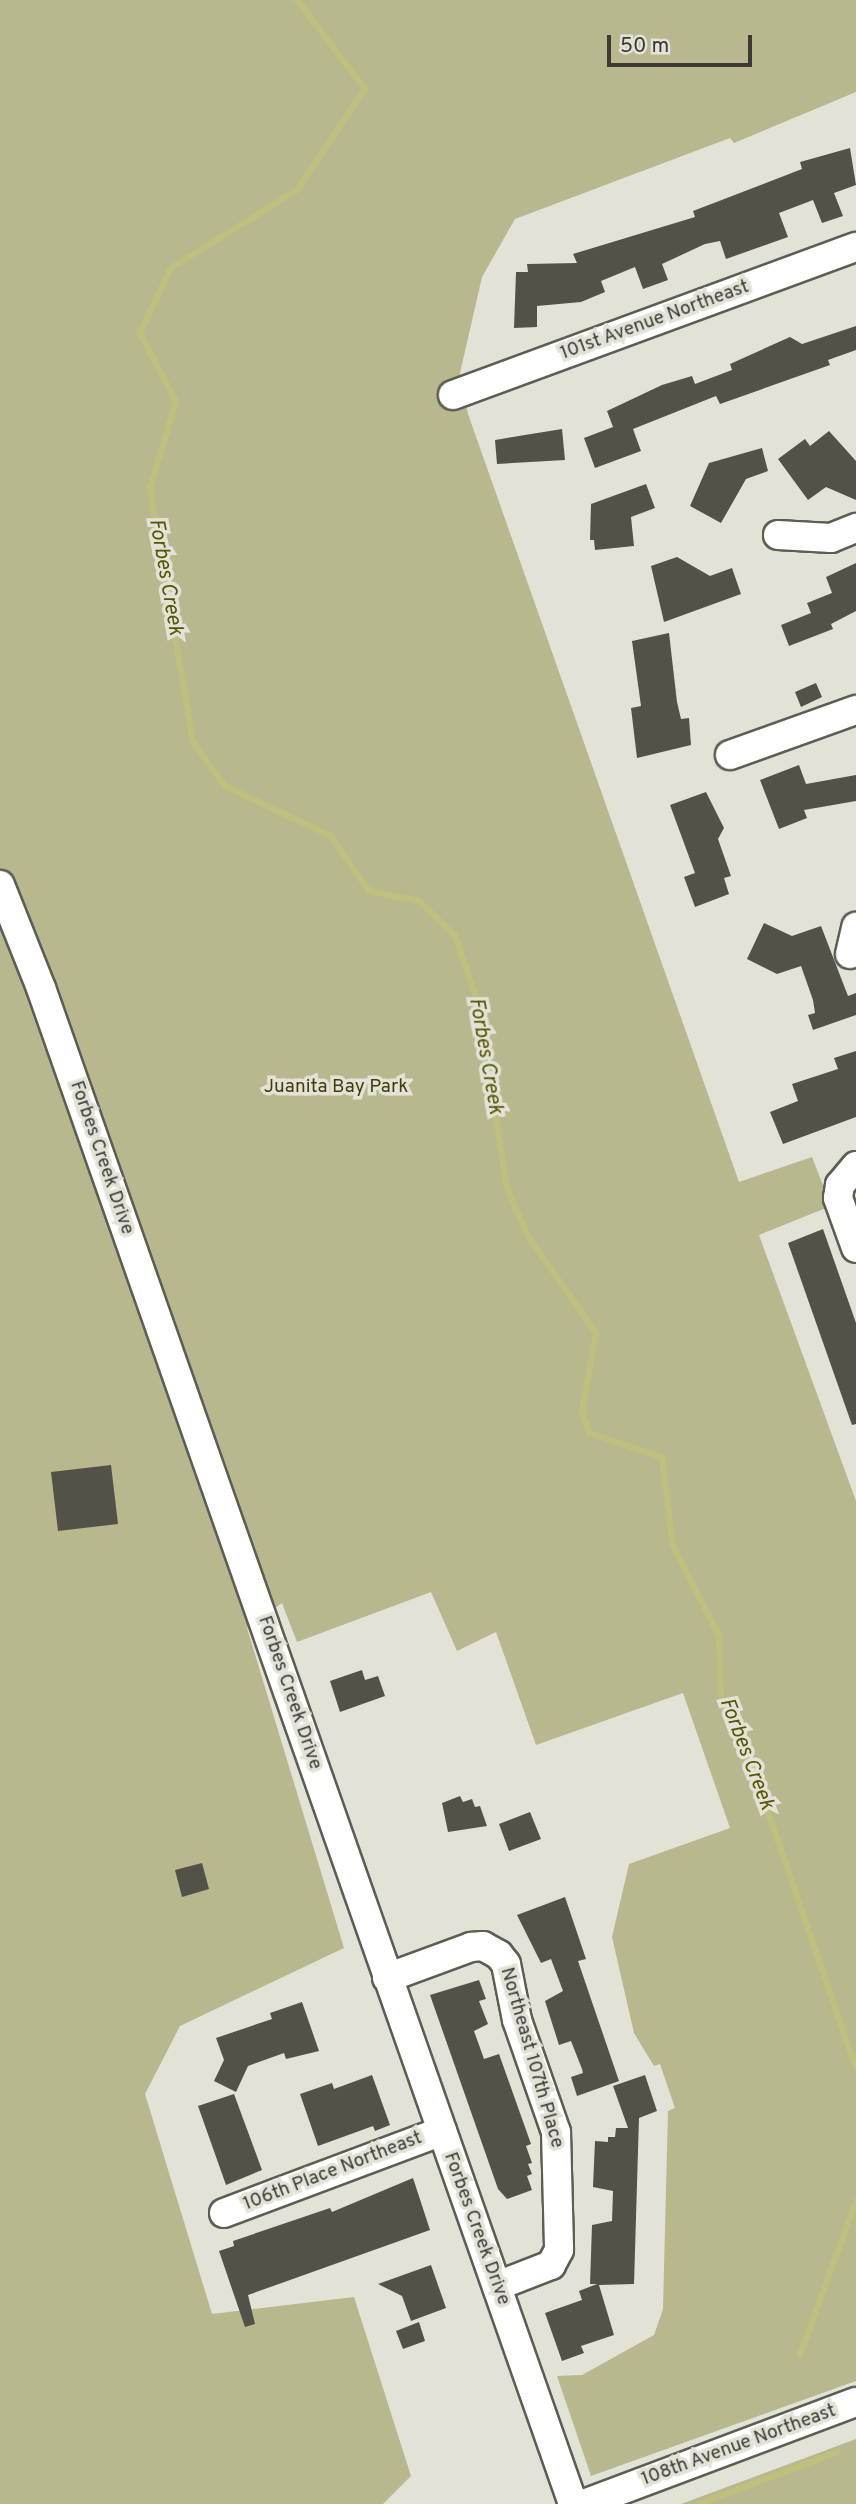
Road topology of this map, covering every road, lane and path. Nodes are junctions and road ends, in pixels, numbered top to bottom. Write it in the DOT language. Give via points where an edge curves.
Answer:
graph roads {
  1 [pos="856,247"];
  2 [pos="453,395"];
  3 [pos="856,528"];
  4 [pos="778,536"];
  5 [pos="856,710"];
  6 [pos="730,755"];
  7 [pos="0,885"];
  8 [pos="856,927"];
  9 [pos="850,954"];
  10 [pos="848,1175"];
  11 [pos="856,1248"];
  12 [pos="387,1978"];
  13 [pos="442,2131"];
  14 [pos="224,2213"];
  15 [pos="497,2286"];
  16 [pos="856,2402"];
  17 [pos="573,2504"];
  18 [pos="584,2504"];
  1 -- 2 [label="street, 101st Avenue Northeast"];
  3 -- 4 [label="street" via="818,539"];
  5 -- 6 [label="street"];
  7 -- 12 [label="street, Forbes Creek Drive" via="41,988"];
  8 -- 9 [label="street"];
  10 -- 11 [label="street" via="838,1198"];
  12 -- 13 [label="street, Forbes Creek Drive"];
  12 -- 15 [label="street, Northeast 107th Place" via="471,1947 483,1947 506,1964 517,2020 556,2132 559,2250 551,2265"];
  13 -- 14 [label="street, 106th Place Northeast"];
  13 -- 15 [label="street, Forbes Creek Drive"];
  15 -- 17 [label="street, Forbes Creek Drive"];
  16 -- 18 [label="street, 108th Avenue Northeast"];
}
